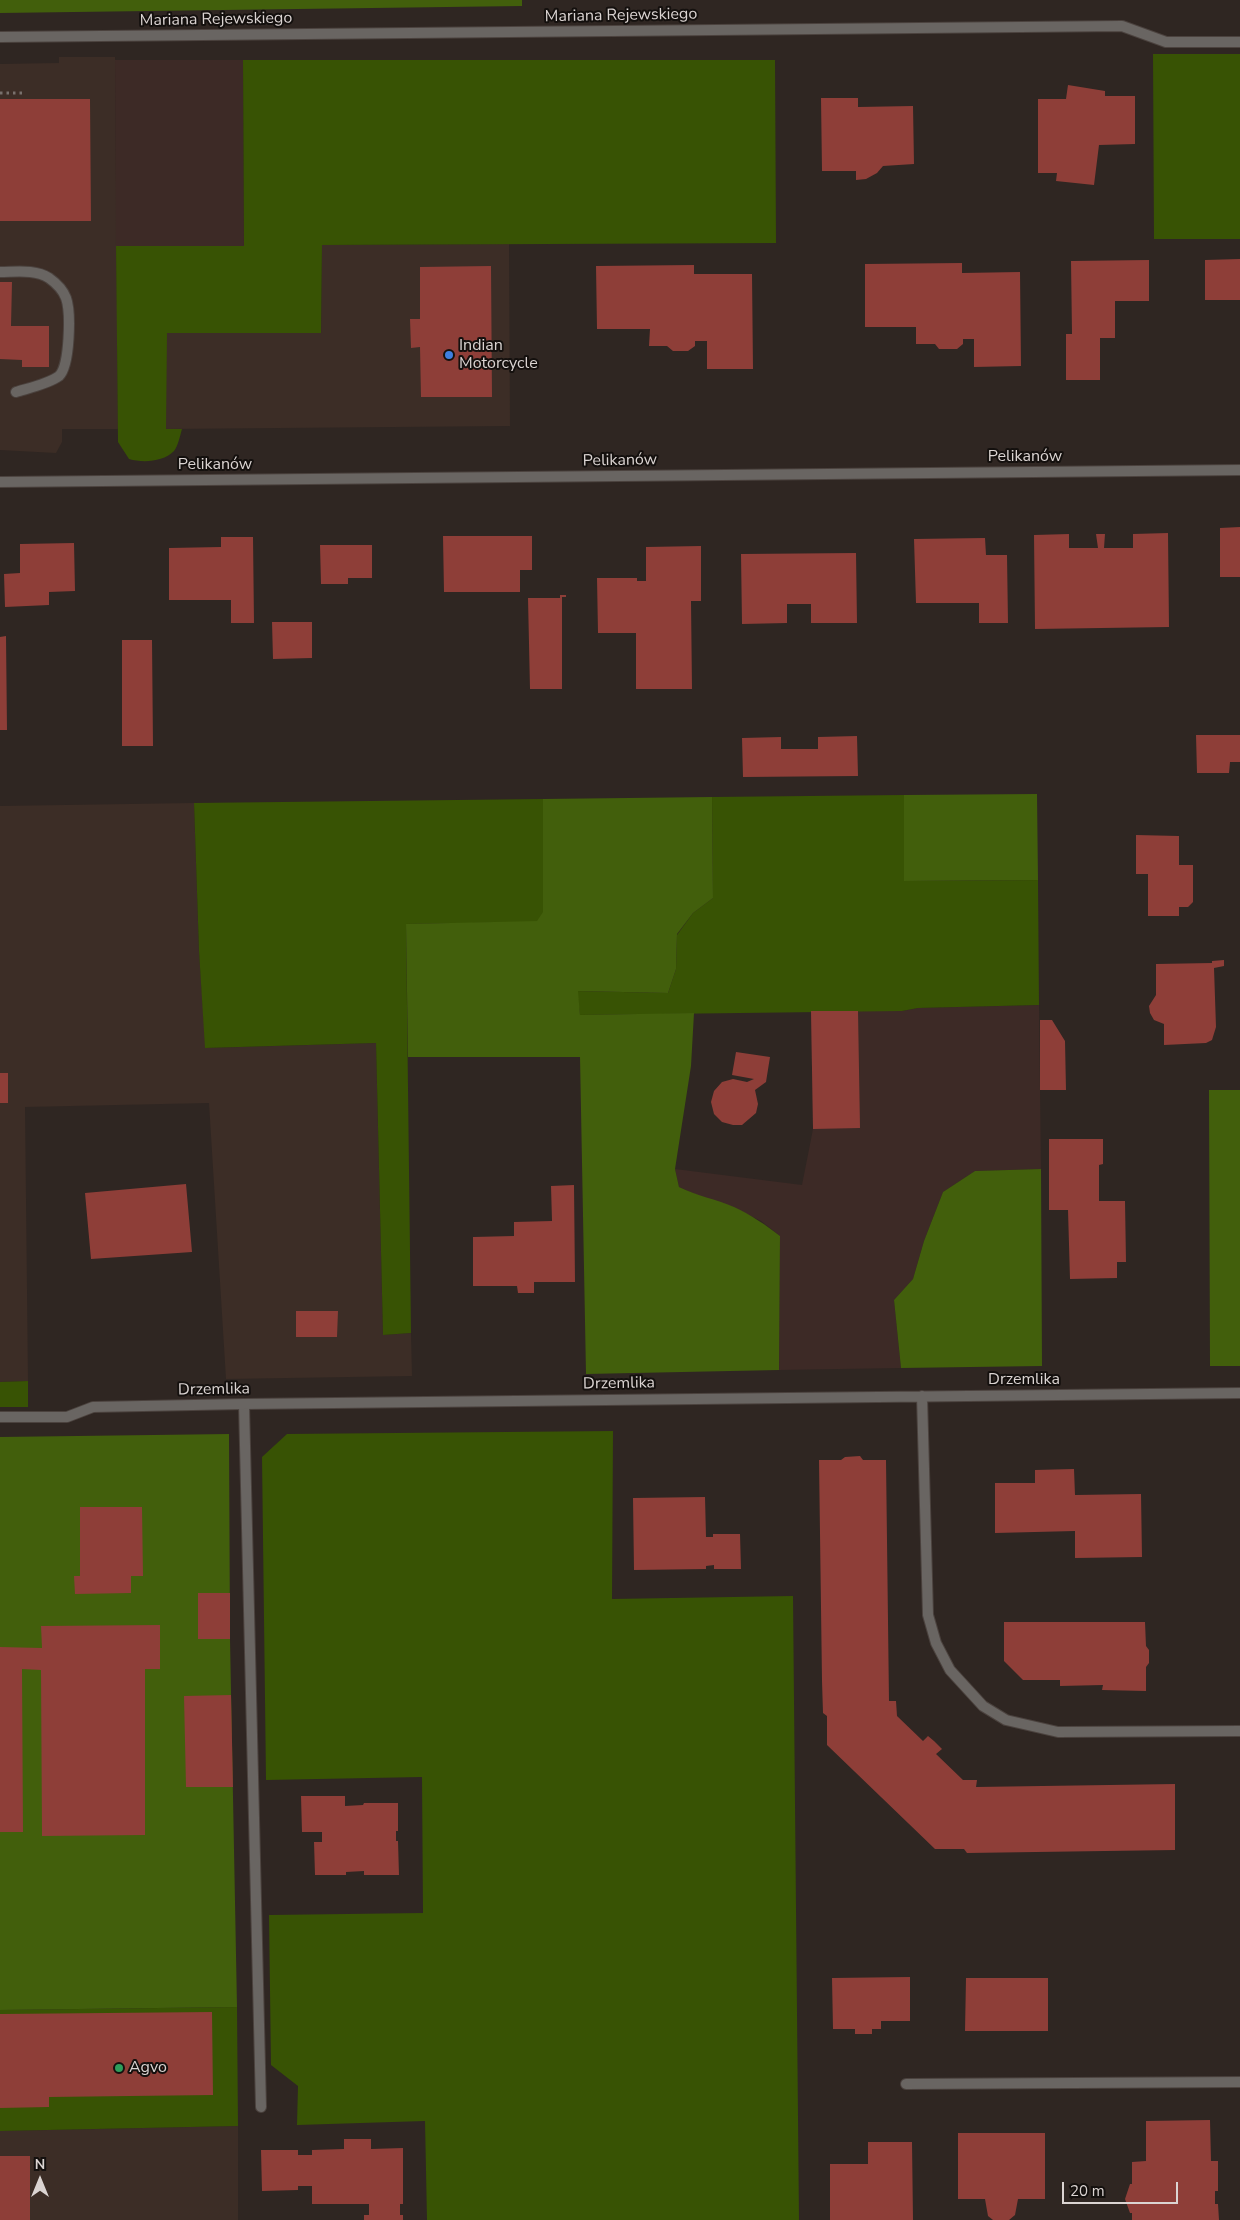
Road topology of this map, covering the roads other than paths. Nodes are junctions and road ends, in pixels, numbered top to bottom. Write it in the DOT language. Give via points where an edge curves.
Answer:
graph roads {
  1 [pos="0,36"];
  2 [pos="1240,42"];
  3 [pos="0,272"];
  4 [pos="16,392"];
  5 [pos="1240,470"];
  6 [pos="0,482"];
  7 [pos="1240,1393"];
  8 [pos="922,1396"];
  9 [pos="244,1404"];
  10 [pos="0,1417"];
  11 [pos="1240,1731"];
  12 [pos="1240,2082"];
  13 [pos="906,2084"];
  14 [pos="261,2107"];
  1 -- 2 [label="street, Mariana Rejewskiego" via="1122,26 1166,42"];
  3 -- 4 [label="street" via="26,272 47,277 61,289 68,305 68,351 64,371 57,377"];
  5 -- 6 [label="street, Pelikanów"];
  7 -- 8 [label="street, Drzemlika"];
  8 -- 9 [label="street, Drzemlika"];
  8 -- 11 [label="street" via="928,1615 936,1643 950,1670 983,1706 1006,1720 1058,1732"];
  9 -- 10 [label="street, Drzemlika" via="93,1407 67,1417"];
  9 -- 14 [label="street"];
  12 -- 13 [label="street"];
}
